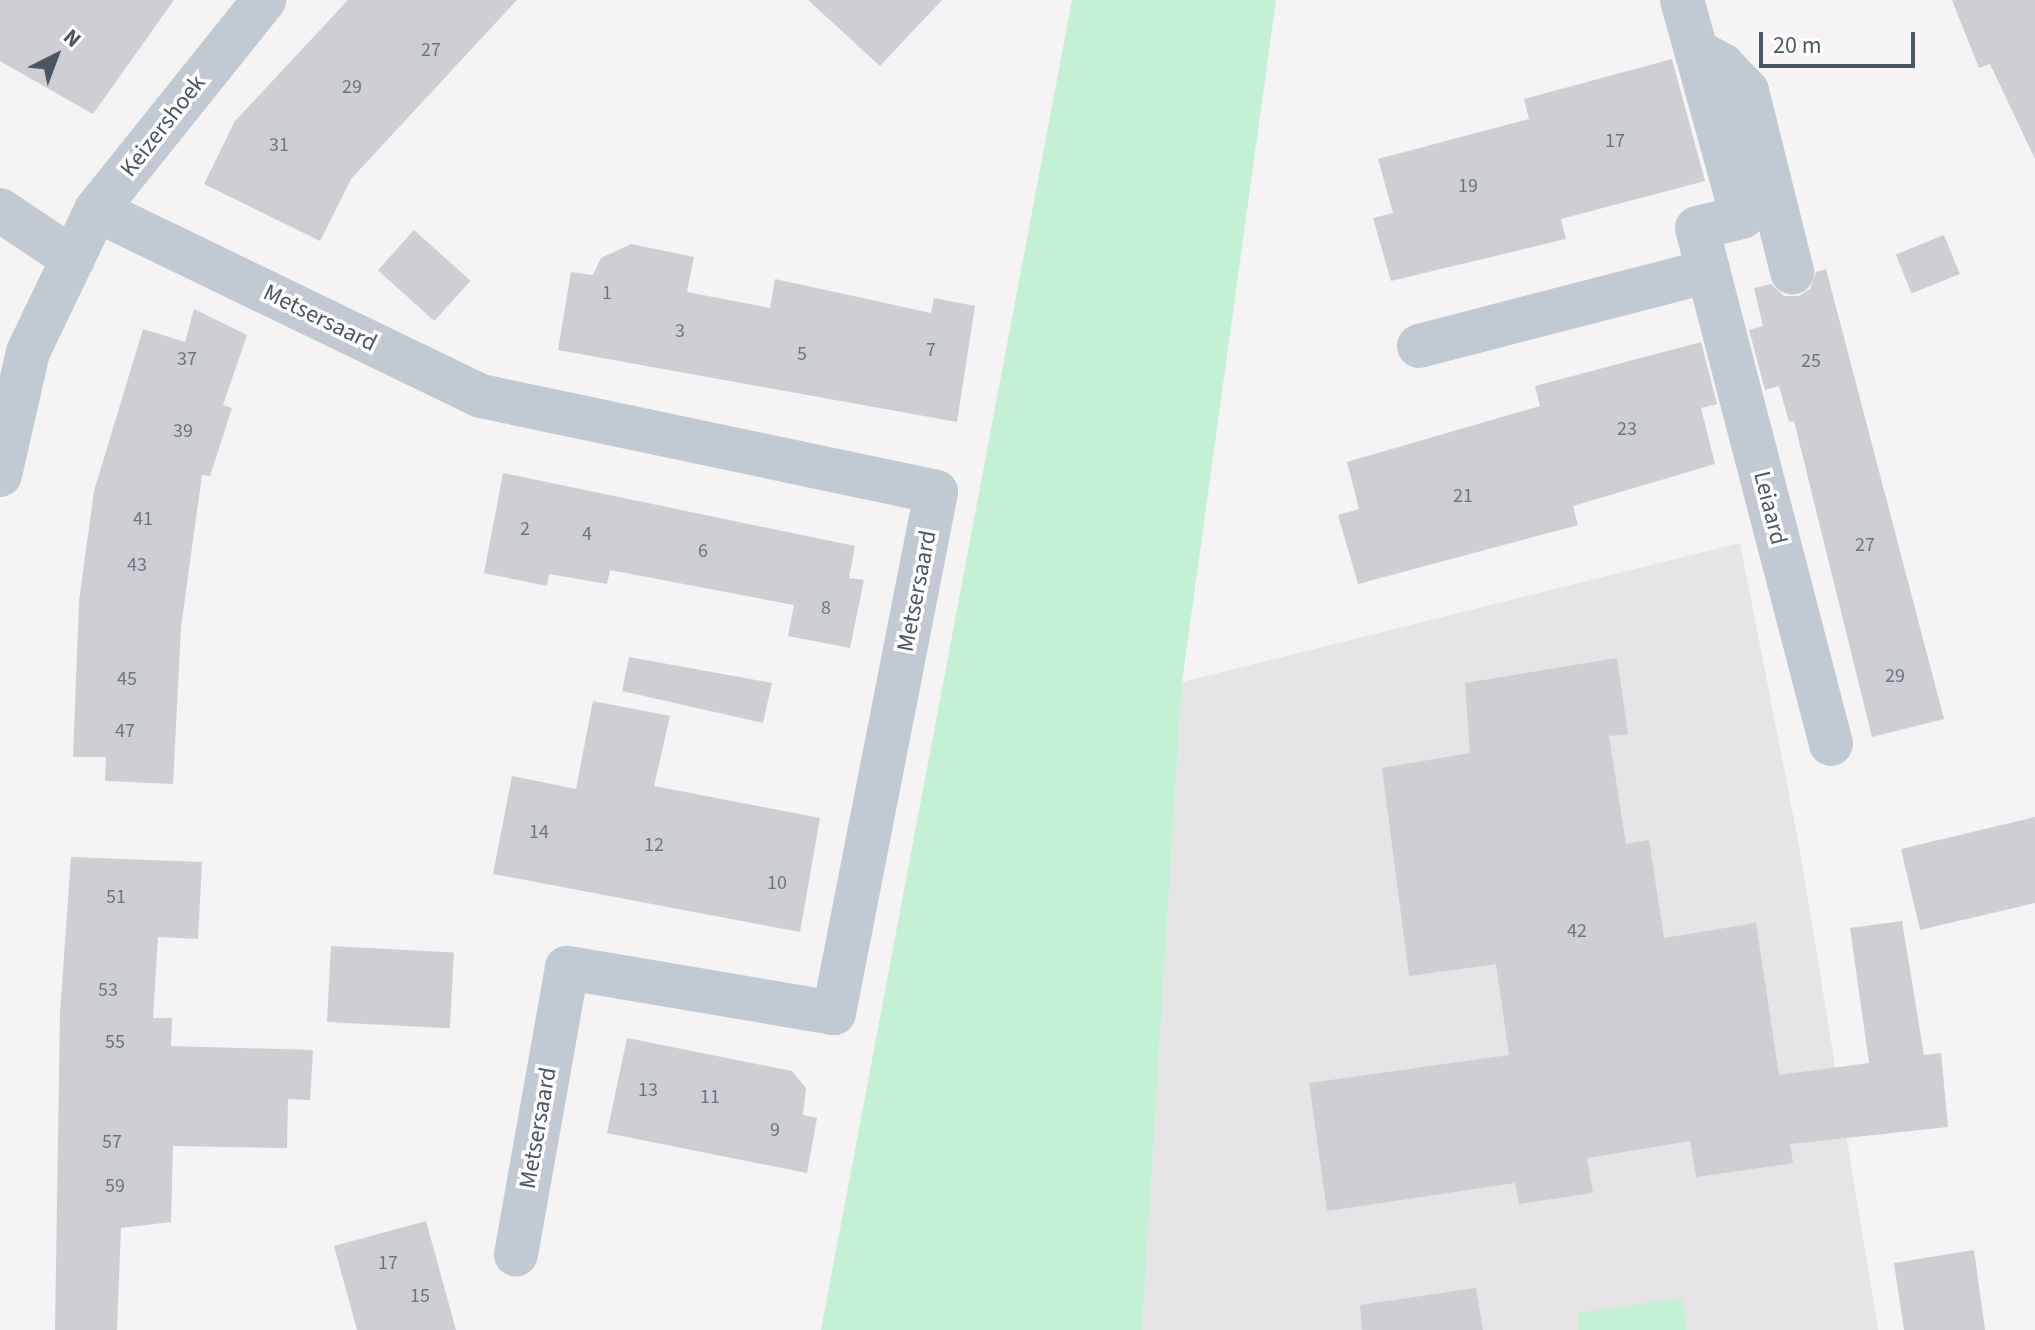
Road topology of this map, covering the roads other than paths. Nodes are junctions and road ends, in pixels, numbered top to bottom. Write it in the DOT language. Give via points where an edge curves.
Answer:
graph roads {
  1 [pos="264,0"];
  2 [pos="1682,0"];
  3 [pos="1696,51"];
  4 [pos="0,210"];
  5 [pos="96,210"];
  6 [pos="73,259"];
  7 [pos="1708,271"];
  8 [pos="1792,272"];
  9 [pos="1419,346"];
  10 [pos="0,475"];
  11 [pos="1831,744"];
  12 [pos="516,1254"];
  1 -- 5 [label="street, Keizershoek"];
  2 -- 3 [label="street, Leiaard"];
  3 -- 7 [label="street, Leiaard" via="1742,217 1697,228"];
  3 -- 8 [label="street" via="1722,65 1747,91"];
  4 -- 6 [label="street"];
  5 -- 6 [label="street, Keizershoek"];
  5 -- 12 [label="street, Metsersaard" via="481,396 936,492 834,1013 567,968"];
  6 -- 10 [label="street, Keizershoek" via="28,352"];
  7 -- 9 [label="street"];
  7 -- 11 [label="street, Leiaard"];
}
